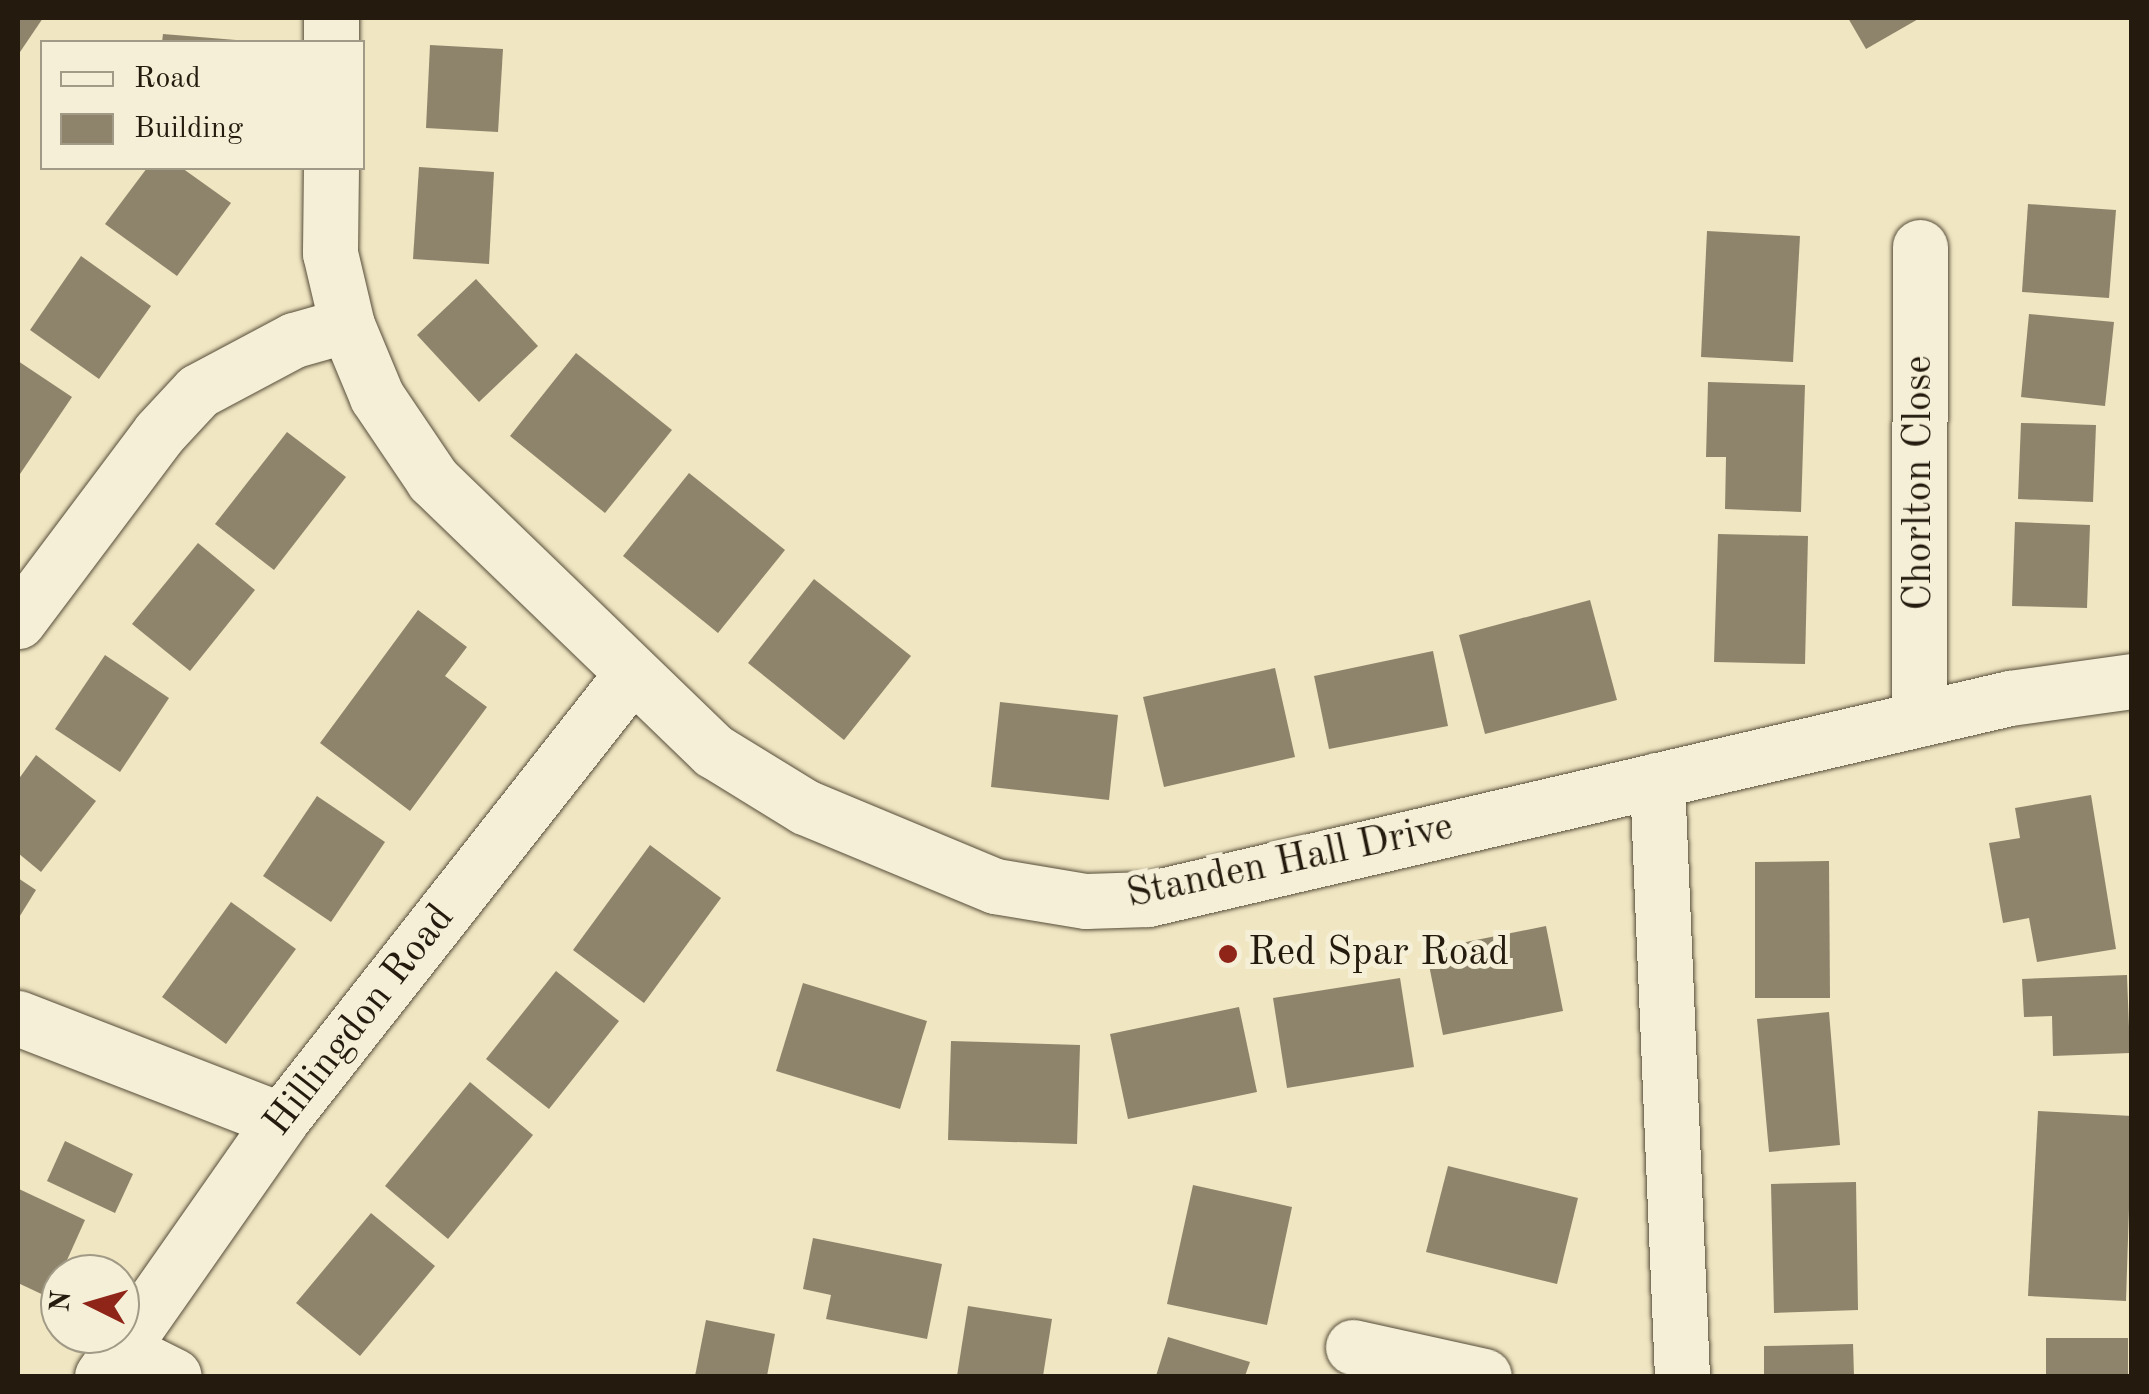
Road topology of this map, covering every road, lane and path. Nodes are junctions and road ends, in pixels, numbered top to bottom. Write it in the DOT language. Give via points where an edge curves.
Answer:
graph roads {
  1 [pos="331,170"];
  2 [pos="1920,247"];
  3 [pos="347,325"];
  4 [pos="18,621"];
  5 [pos="631,674"];
  6 [pos="2132,681"];
  7 [pos="1920,719"];
  8 [pos="1657,780"];
  9 [pos="18,1018"];
  10 [pos="281,1120"];
  11 [pos="1353,1347"];
  12 [pos="111,1363"];
  13 [pos="174,1376"];
  14 [pos="1484,1376"];
  15 [pos="1682,1376"];
  1 -- 3 [label="street, Standen Hall Drive" via="330,253"];
  2 -- 7 [label="street, Chorlton Close"];
  3 -- 4 [label="street" via="294,340 198,391"];
  3 -- 5 [label="street, Standen Hall Drive" via="377,397 433,480"];
  5 -- 8 [label="street, Standen Hall Drive" via="714,751 805,806 994,886 1086,901 1148,899"];
  5 -- 10 [label="street, Hillingdon Road"];
  6 -- 7 [label="street, Standen Hall Drive"];
  7 -- 8 [label="street, Standen Hall Drive"];
  8 -- 15 [label="street"];
  9 -- 10 [label="street"];
  10 -- 12 [label="street, Hillingdon Road"];
  11 -- 14 [label="street"];
  12 -- 13 [label="street"];
}
